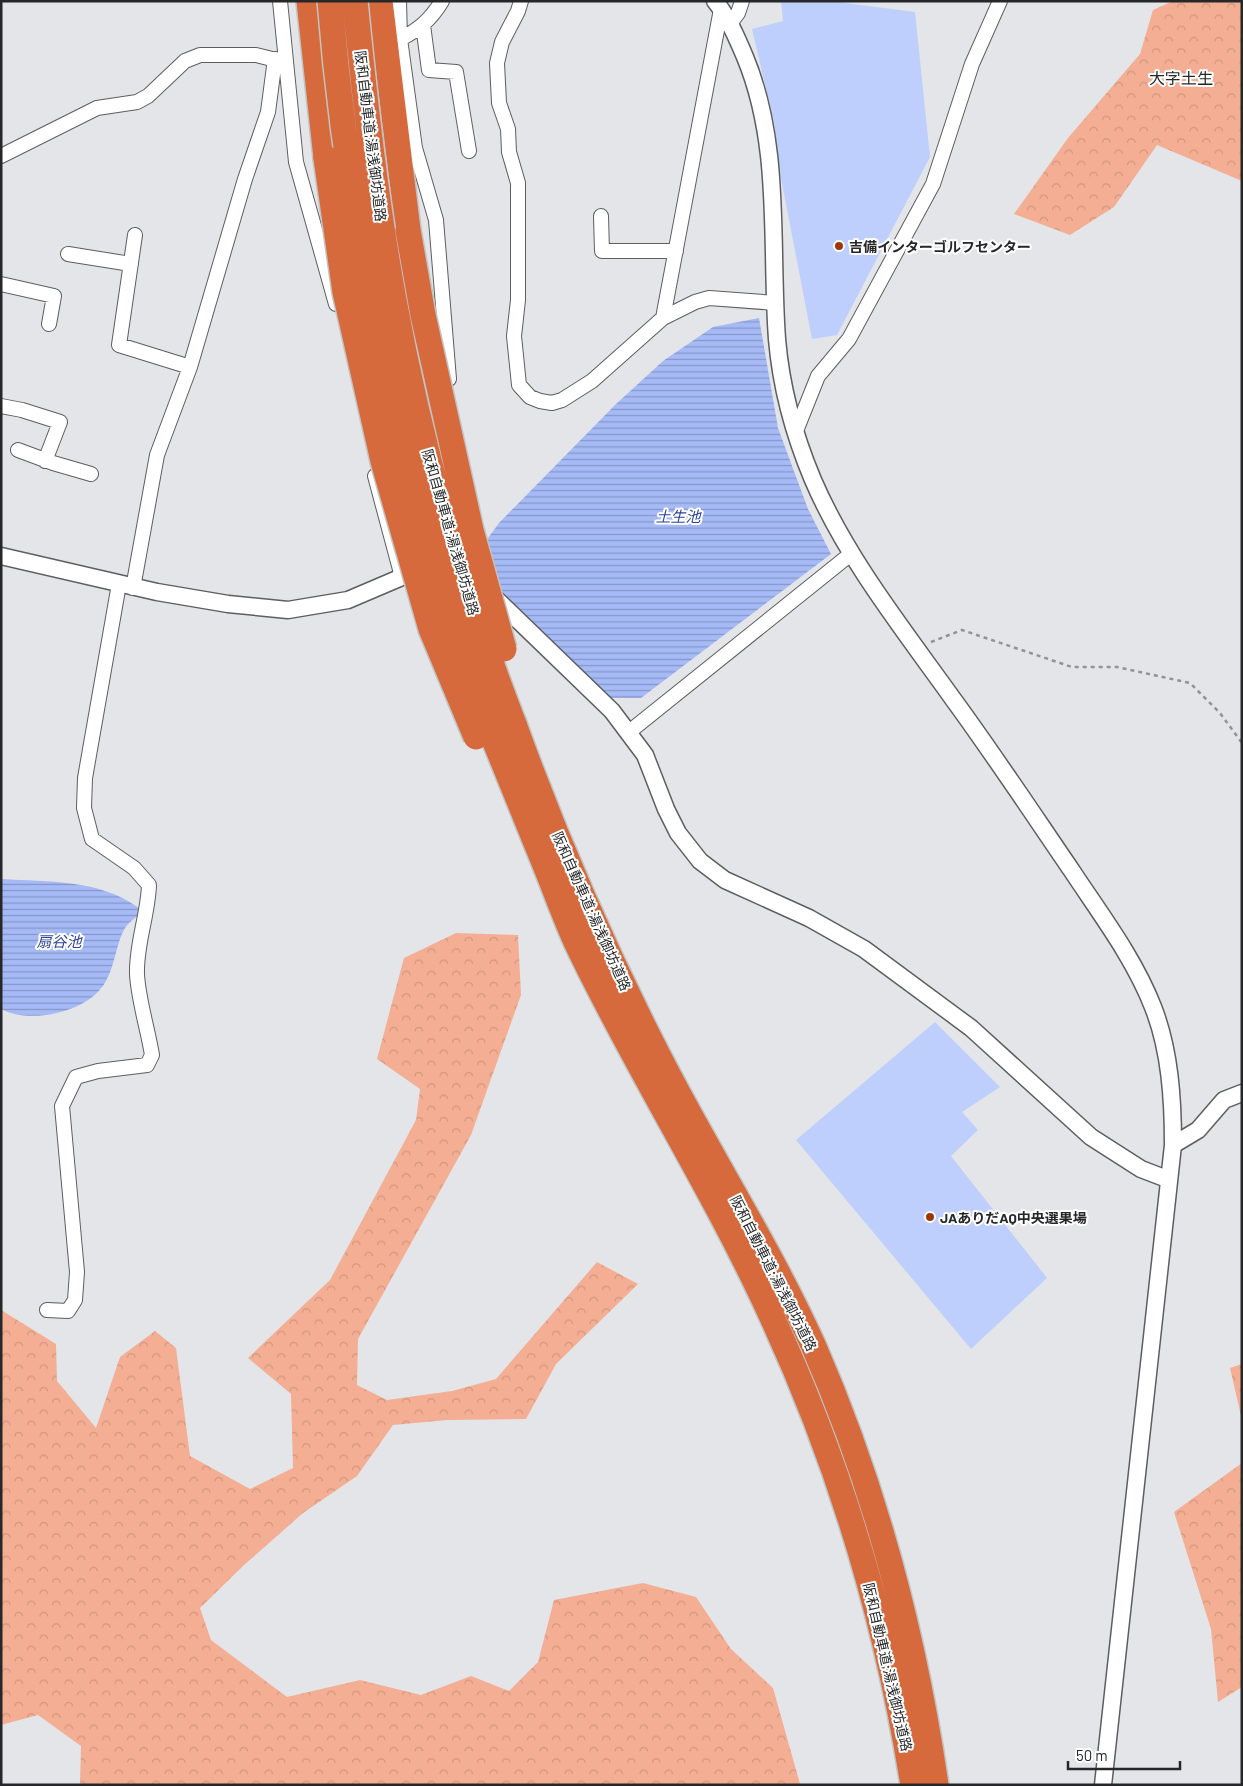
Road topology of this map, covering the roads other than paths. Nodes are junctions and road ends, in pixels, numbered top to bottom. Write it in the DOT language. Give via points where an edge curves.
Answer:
graph roads {
  1 [pos="280,1"];
  2 [pos="309,1"];
  3 [pos="330,1"];
  4 [pos="355,1"];
  5 [pos="380,1"];
  6 [pos="399,1"];
  7 [pos="442,1"];
  8 [pos="521,1"];
  9 [pos="742,1"];
  10 [pos="1000,1"];
  11 [pos="718,5"];
  12 [pos="423,25"];
  13 [pos="729,25"];
  14 [pos="400,39"];
  15 [pos="280,61"];
  16 [pos="469,151"];
  17 [pos="1,156"];
  18 [pos="601,216"];
  19 [pos="135,236"];
  20 [pos="676,251"];
  21 [pos="68,254"];
  22 [pos="131,264"];
  23 [pos="1,284"];
  24 [pos="776,303"];
  25 [pos="663,318"];
  26 [pos="49,324"];
  27 [pos="190,367"];
  28 [pos="1,406"];
  29 [pos="796,431"];
  30 [pos="18,450"];
  31 [pos="46,461"];
  32 [pos="91,474"];
  33 [pos="386,522"];
  34 [pos="852,553"];
  35 [pos="1,556"];
  36 [pos="402,577"];
  37 [pos="126,586"];
  38 [pos="502,728"];
  39 [pos="629,732"];
  40 [pos="1242,1093"];
  41 [pos="1173,1144"];
  42 [pos="1168,1179"];
  43 [pos="48,1310"];
  44 [pos="912,1785"];
  45 [pos="936,1785"];
  46 [pos="1103,1785"];
  1 -- 15 [label="street"];
  2 -- 38 [label="highway, bridge" via="345,292 383,460 431,629"];
  3 -- 38 [label="highway, 阪和自動車道;湯浅御坊道路, bridge" via="342,122 363,262 411,478 456,632"];
  4 -- 38 [label="highway, 阪和自動車道;湯浅御坊道路, bridge" via="382,231 402,338 428,452 474,613"];
  5 -- 38 [label="highway, bridge" via="408,230 423,315 471,530 496,624"];
  6 -- 14 [label="street"];
  7 -- 12 [label="street"];
  8 -- 25 [label="street" via="502,42 498,62 499,103 508,129 509,152 518,183 518,300 514,336 519,385 530,397 540,401 562,400 592,381"];
  9 -- 13 [label="street"];
  10 -- 29 [label="street" via="972,64 933,184 849,339 818,376"];
  11 -- 13 [label="street"];
  11 -- 20 [label="street"];
  12 -- 14 [label="street"];
  12 -- 16 [label="street" via="429,70 456,72"];
  13 -- 24 [label="street" via="754,79 768,140"];
  14 -- 33 [label="street" via="415,148 436,220 446,364 469,484"];
  15 -- 17 [label="street" via="256,55 200,55 185,61 148,96 137,102 97,108"];
  15 -- 27 [label="street" via="268,112 244,179"];
  15 -- 33 [label="street" via="296,162 332,289"];
  18 -- 20 [label="street" via="602,251"];
  19 -- 22 [label="street"];
  20 -- 25 [label="street"];
  21 -- 22 [label="street"];
  22 -- 27 [label="street" via="119,345"];
  23 -- 26 [label="street" via="54,296"];
  24 -- 25 [label="street" via="709,298"];
  24 -- 29 [label="street" via="782,375"];
  27 -- 37 [label="street" via="157,455"];
  28 -- 31 [label="street" via="60,422"];
  29 -- 34 [label="street" via="813,479"];
  30 -- 31 [label="street"];
  31 -- 32 [label="street"];
  33 -- 36 [label="street"];
  34 -- 39 [label="street"];
  34 -- 41 [label="street" via="1125,950 1154,1008 1173,1111"];
  35 -- 37 [label="street"];
  36 -- 37 [label="street" via="348,600 288,610 228,604"];
  36 -- 39 [label="street" via="437,571 458,575 491,593 612,711"];
  37 -- 43 [label="street" via="85,778 84,808 92,839 134,868 149,885 149,908 140,941 137,974 152,1054 147,1065 76,1077 62,1106 78,1272 75,1300 68,1311"];
  38 -- 44 [label="highway, 阪和自動車道;湯浅御坊道路" via="576,942 771,1315 823,1438 881,1626"];
  38 -- 45 [label="highway, 阪和自動車道;湯浅御坊道路" via="659,1057 766,1253 834,1396 858,1459 900,1598 916,1663"];
  39 -- 42 [label="street" via="645,755 674,825 700,861 725,880 809,918 864,949 971,1028 1091,1137 1141,1169"];
  40 -- 41 [label="street" via="1224,1100 1198,1130"];
  41 -- 42 [label="street"];
  42 -- 46 [label="street"];
}
